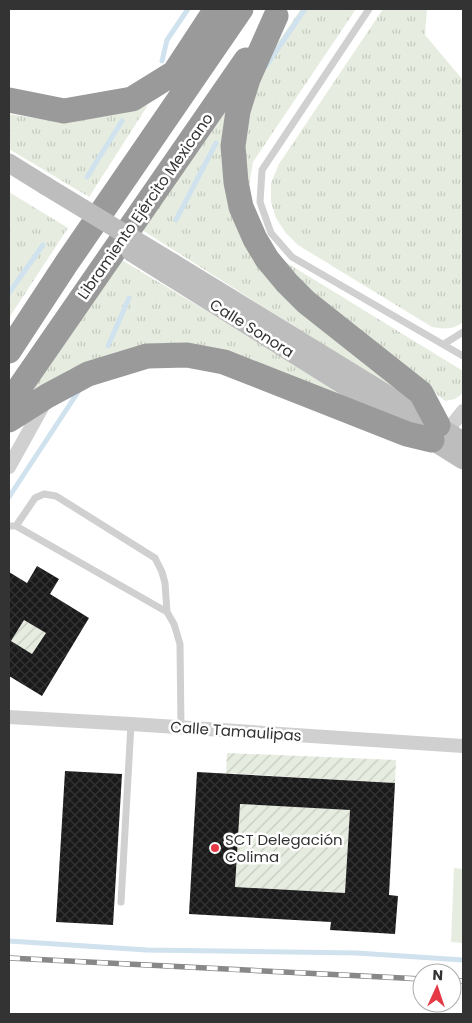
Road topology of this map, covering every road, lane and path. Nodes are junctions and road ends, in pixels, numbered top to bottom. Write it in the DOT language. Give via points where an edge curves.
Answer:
graph roads {
  1 [pos="216,9"];
  2 [pos="241,9"];
  3 [pos="369,9"];
  4 [pos="278,12"];
  5 [pos="174,73"];
  6 [pos="9,100"];
  7 [pos="9,163"];
  8 [pos="9,176"];
  9 [pos="122,183"];
  10 [pos="43,191"];
  11 [pos="463,332"];
  12 [pos="444,344"];
  13 [pos="9,351"];
  14 [pos="463,356"];
  15 [pos="47,396"];
  16 [pos="9,403"];
  17 [pos="463,411"];
  18 [pos="9,420"];
  19 [pos="444,436"];
  20 [pos="463,460"];
  21 [pos="9,468"];
  22 [pos="12,526"];
  23 [pos="167,612"];
  24 [pos="9,717"];
  25 [pos="131,724"];
  26 [pos="181,728"];
  27 [pos="463,746"];
  28 [pos="121,902"];
  1 -- 5 [label="highway"];
  2 -- 9 [label="highway, Libramiento Ejército Mexicano"];
  3 -- 12 [label="lane" via="262,170 260,202 270,233 292,257"];
  4 -- 16 [label="highway, Libramiento Ejército Mexicano"];
  4 -- 19 [label="highway" via="248,79 238,111 233,146 241,207 254,240 287,283 306,302 421,393"];
  5 -- 6 [label="highway" via="132,99 64,111"];
  5 -- 9 [label="highway"];
  7 -- 10 [label="street"];
  8 -- 10 [label="street"];
  9 -- 13 [label="highway, Libramiento Ejército Mexicano"];
  10 -- 19 [label="street, Calle Sonora, bridge"];
  11 -- 12 [label="lane"];
  12 -- 14 [label="lane"];
  15 -- 18 [label="highway"];
  15 -- 19 [label="highway" via="88,374 147,356 187,355 224,362 407,434"];
  15 -- 21 [label="street"];
  17 -- 19 [label="street"];
  19 -- 20 [label="street, Calle Sonora"];
  22 -- 23 [label="lane"];
  22 -- 23 [label="lane" via="35,498 44,494 56,496 155,558 165,583"];
  23 -- 26 [label="lane" via="180,644"];
  24 -- 25 [label="street, Calle Tamaulipas"];
  25 -- 26 [label="street, Calle Tamaulipas"];
  25 -- 28 [label="lane"];
  26 -- 27 [label="street, Calle Tamaulipas"];
}
